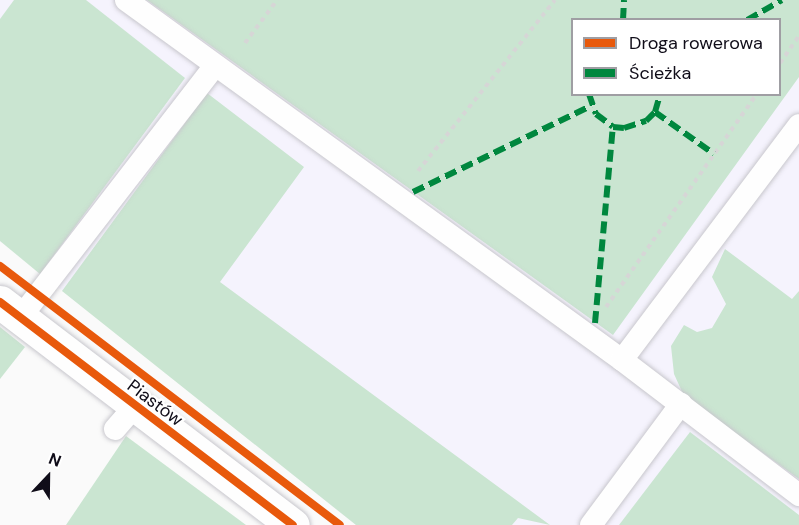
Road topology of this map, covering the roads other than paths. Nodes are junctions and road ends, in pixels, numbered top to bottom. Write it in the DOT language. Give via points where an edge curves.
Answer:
graph roads {
  1 [pos="126,0"];
  2 [pos="219,69"];
  3 [pos="799,124"];
  4 [pos="10,310"];
  5 [pos="622,360"];
  6 [pos="681,404"];
  7 [pos="799,495"];
  8 [pos="294,525"];
  9 [pos="591,525"];
  1 -- 2 [label="lane"];
  2 -- 4 [label="lane"];
  2 -- 5 [label="lane"];
  3 -- 5 [label="lane"];
  4 -- 8 [label="street, Piastów" via="124,418"];
  5 -- 6 [label="lane"];
  6 -- 7 [label="lane"];
  6 -- 9 [label="lane"];
}
